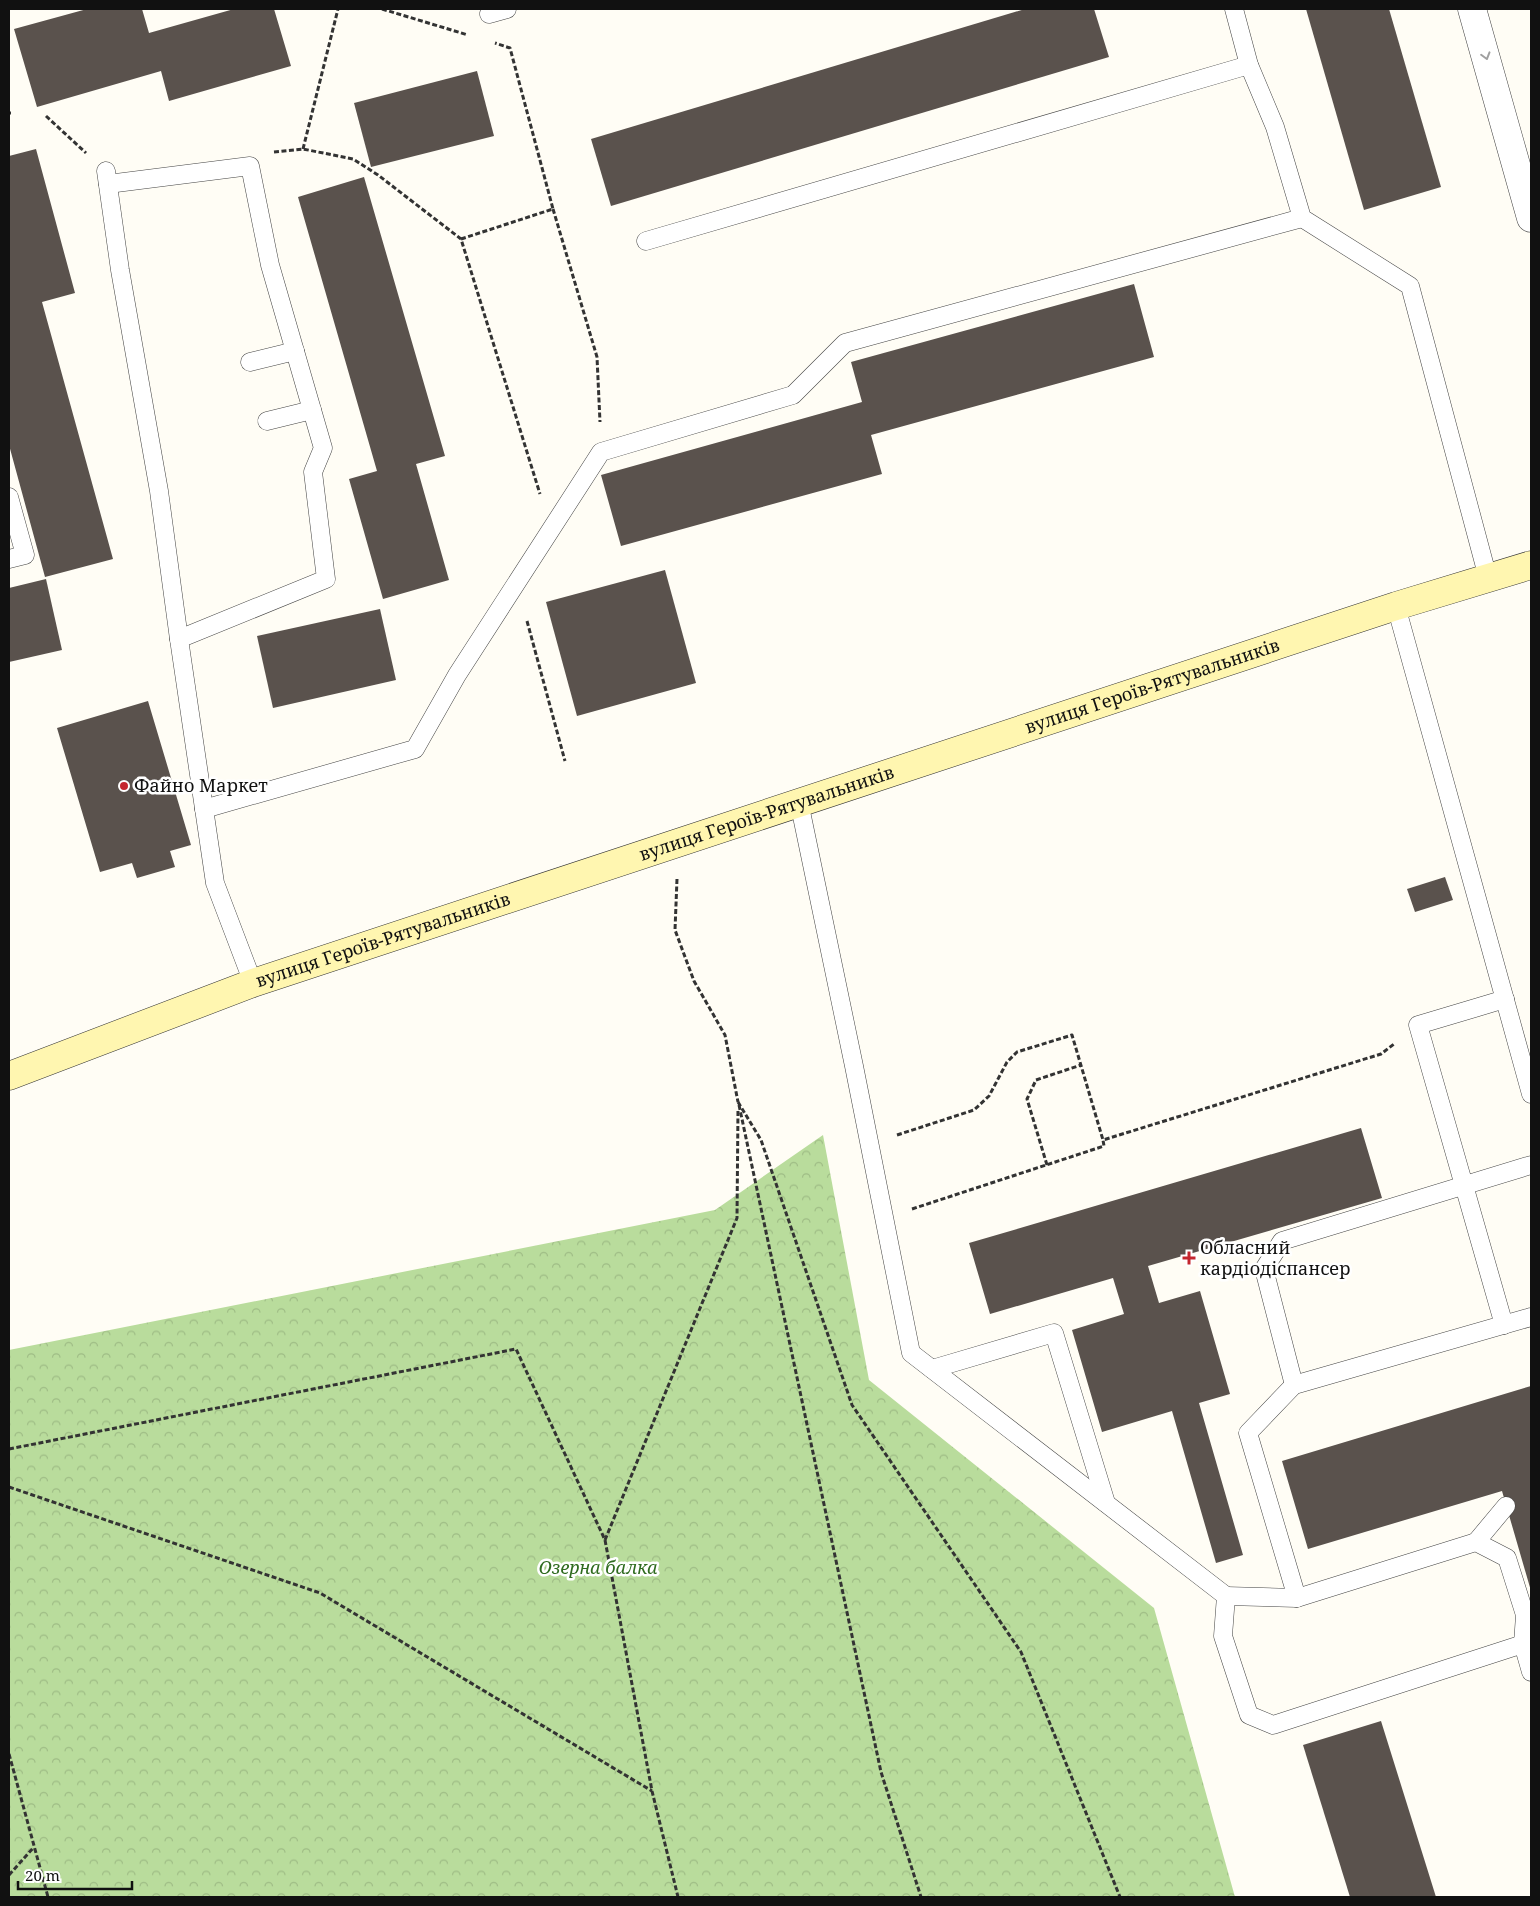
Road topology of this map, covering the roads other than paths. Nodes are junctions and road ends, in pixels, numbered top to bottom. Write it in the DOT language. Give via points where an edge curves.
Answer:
graph roads {
  1 [pos="507,9"];
  2 [pos="1234,9"];
  3 [pos="1472,9"];
  4 [pos="489,14"];
  5 [pos="1249,65"];
  6 [pos="1302,218"];
  7 [pos="1531,218"];
  8 [pos="646,241"];
  9 [pos="295,351"];
  10 [pos="250,362"];
  11 [pos="312,410"];
  12 [pos="267,421"];
  13 [pos="9,497"];
  14 [pos="9,559"];
  15 [pos="1530,569"];
  16 [pos="1488,578"];
  17 [pos="1396,606"];
  18 [pos="179,638"];
  19 [pos="799,802"];
  20 [pos="204,809"];
  21 [pos="253,983"];
  22 [pos="1505,999"];
  23 [pos="9,1076"];
  24 [pos="1531,1094"];
  25 [pos="1531,1165"];
  26 [pos="1464,1186"];
  27 [pos="1531,1317"];
  28 [pos="1504,1325"];
  29 [pos="932,1369"];
  30 [pos="1294,1385"];
  31 [pos="1106,1503"];
  32 [pos="1506,1506"];
  33 [pos="1476,1542"];
  34 [pos="1226,1596"];
  35 [pos="1297,1598"];
  36 [pos="1523,1644"];
  37 [pos="1531,1672"];
  1 -- 4 [label="lane"];
  2 -- 5 [label="lane"];
  3 -- 7 [label="street, one-way"];
  5 -- 6 [label="lane" via="1275,127"];
  5 -- 8 [label="lane"];
  6 -- 16 [label="lane" via="1410,286"];
  6 -- 20 [label="lane" via="845,343 793,395 601,452 457,674 415,749"];
  9 -- 10 [label="lane"];
  9 -- 11 [label="lane"];
  9 -- 18 [label="lane" via="270,265 250,166 107,178 159,491"];
  11 -- 12 [label="lane"];
  11 -- 18 [label="lane" via="323,448 313,472 326,579"];
  13 -- 14 [label="lane" via="24,555"];
  15 -- 16 [label="main road, вулиця Героїв-Рятувальників"];
  16 -- 17 [label="main road, вулиця Героїв-Рятувальників"];
  17 -- 19 [label="main road, вулиця Героїв-Рятувальників"];
  17 -- 22 [label="lane"];
  18 -- 20 [label="lane"];
  19 -- 21 [label="main road, вулиця Героїв-Рятувальників"];
  19 -- 29 [label="lane" via="911,1353"];
  20 -- 21 [label="lane" via="216,883"];
  21 -- 23 [label="main road, вулиця Героїв-Рятувальників"];
  22 -- 24 [label="lane"];
  22 -- 26 [label="lane" via="1418,1025"];
  25 -- 26 [label="lane"];
  26 -- 28 [label="lane"];
  26 -- 30 [label="lane" via="1282,1241 1264,1269"];
  27 -- 28 [label="lane"];
  28 -- 30 [label="lane"];
  29 -- 31 [label="lane"];
  29 -- 31 [label="lane" via="1054,1333"];
  30 -- 35 [label="lane" via="1248,1433"];
  31 -- 34 [label="lane"];
  32 -- 33 [label="lane"];
  33 -- 35 [label="lane"];
  33 -- 36 [label="lane" via="1507,1558 1525,1615"];
  34 -- 35 [label="lane"];
  34 -- 36 [label="lane" via="1223,1636 1249,1715 1273,1725"];
  36 -- 37 [label="lane"];
}
